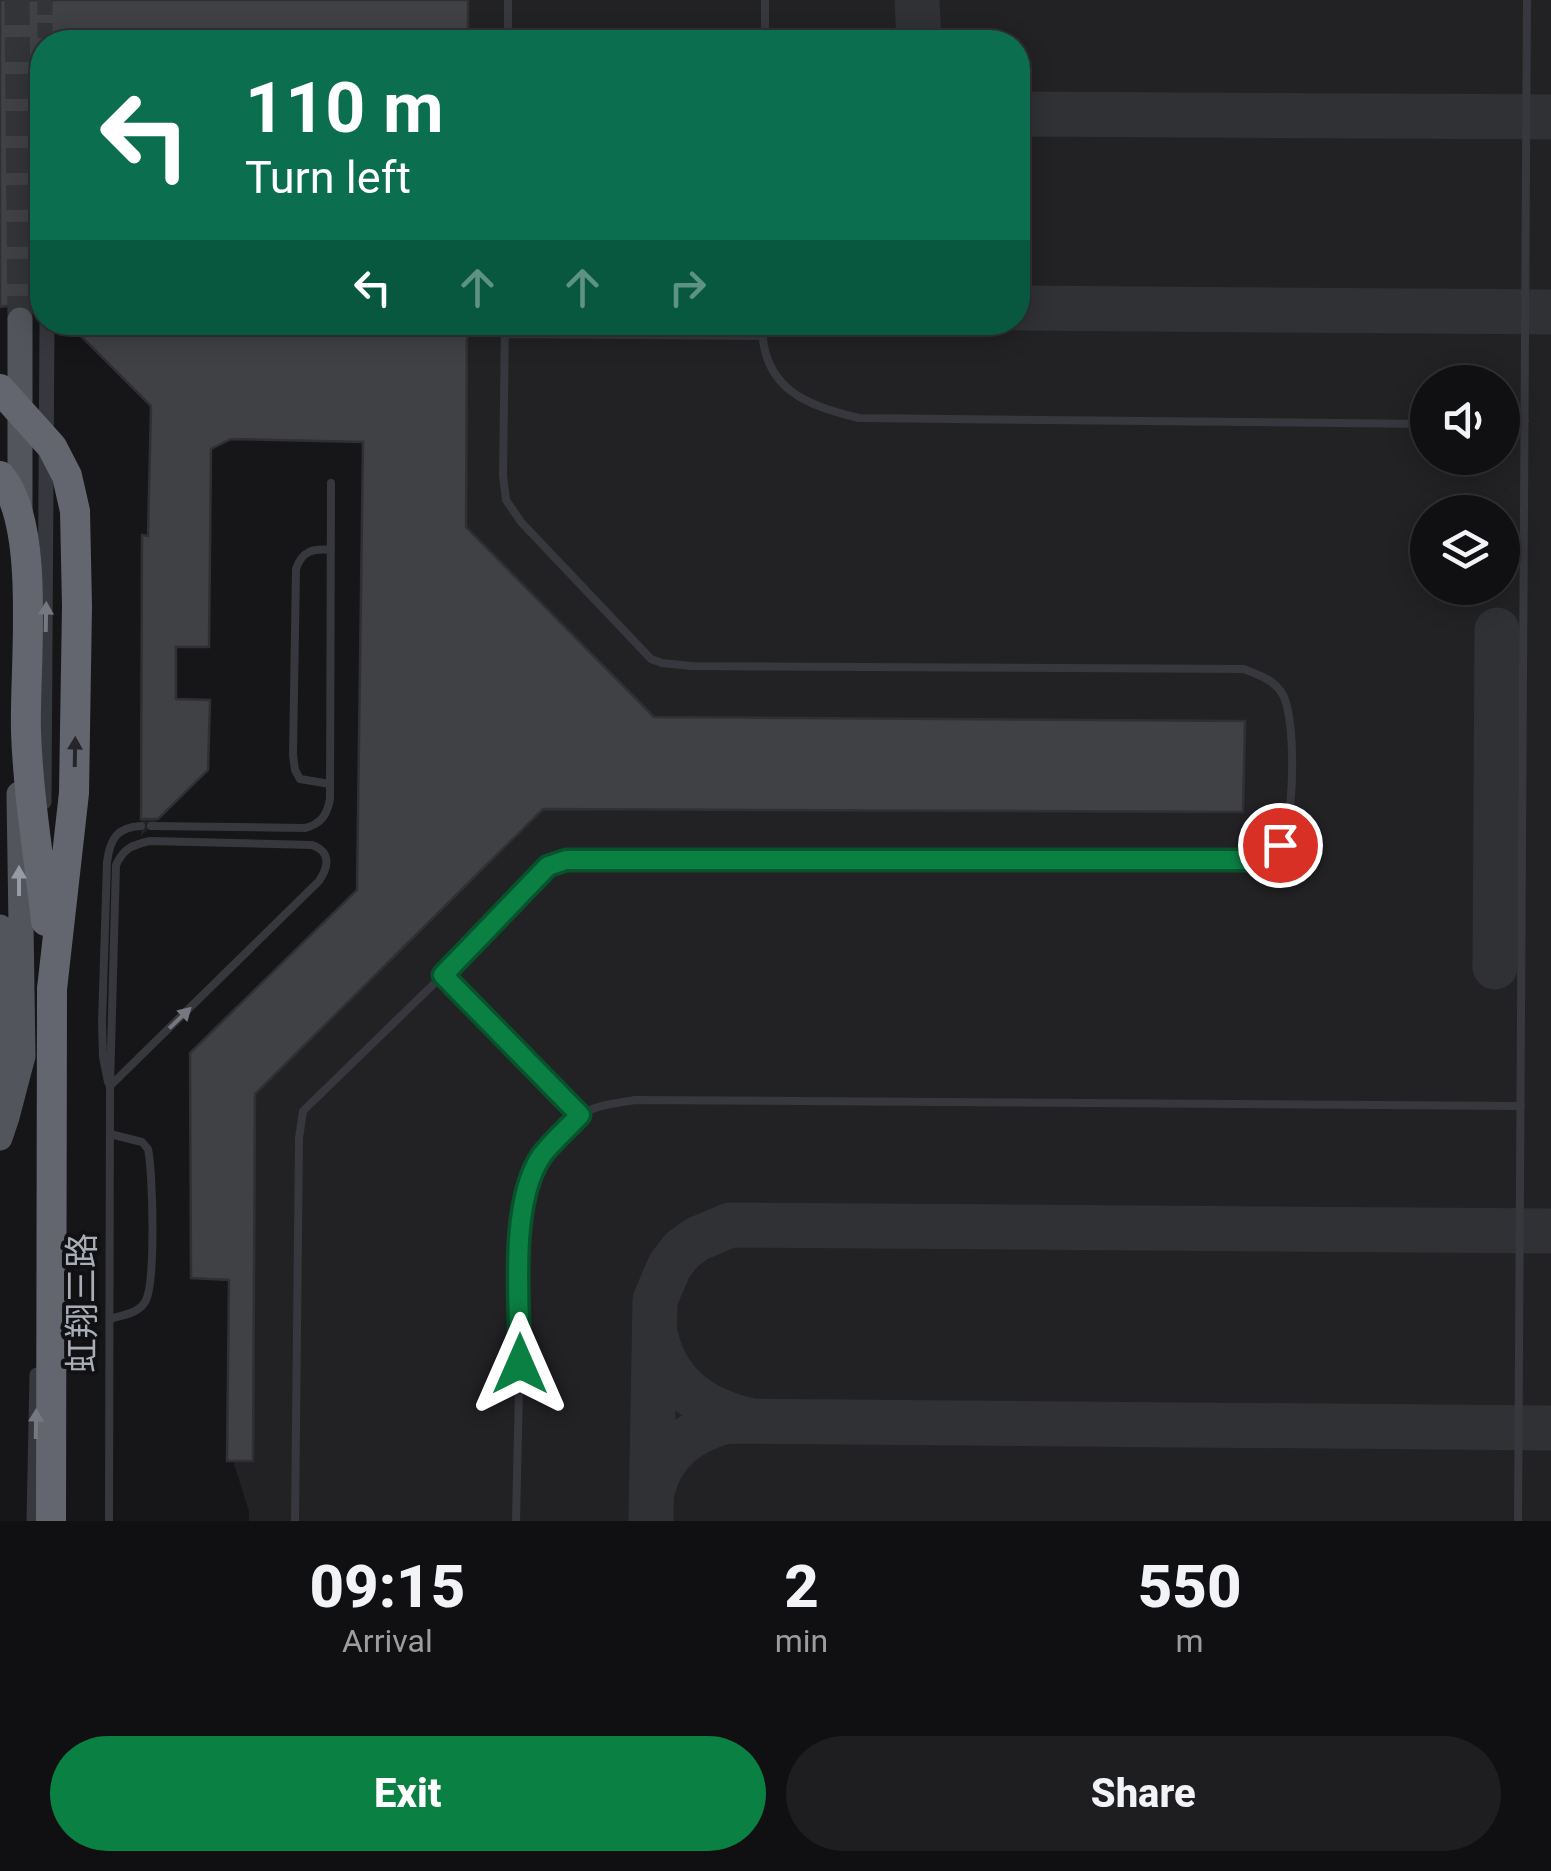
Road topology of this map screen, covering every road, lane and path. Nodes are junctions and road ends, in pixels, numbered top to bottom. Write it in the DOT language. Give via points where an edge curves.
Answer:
graph roads {
  1 [pos="508,0"];
  2 [pos="766,0"];
  3 [pos="1527,0"];
  4 [pos="508,30"];
  5 [pos="765,30"];
  6 [pos="20,320"];
  7 [pos="47,335"];
  8 [pos="505,335"];
  9 [pos="634,335"];
  10 [pos="762,336"];
  11 [pos="0,389"];
  12 [pos="1525,421"];
  13 [pos="1520,423"];
  14 [pos="1410,424"];
  15 [pos="0,476"];
  16 [pos="331,483"];
  17 [pos="331,550"];
  18 [pos="330,784"];
  19 [pos="0,927"];
  20 [pos="443,975"];
  21 [pos="52,989"];
  22 [pos="110,1086"];
  23 [pos="1521,1106"];
  24 [pos="580,1115"];
  25 [pos="4,1127"];
  26 [pos="110,1134"];
  27 [pos="110,1319"];
  28 [pos="34,1521"];
  29 [pos="50,1521"];
  30 [pos="109,1521"];
  31 [pos="295,1521"];
  32 [pos="516,1521"];
  33 [pos="1518,1521"];
  1 -- 4 [label="lane"];
  2 -- 5 [label="lane"];
  3 -- 12 [label="lane"];
  25 -- 6 [label="main road, one-way" via="23,1056"];
  28 -- 7 [label="street, one-way"];
  8 -- 20 [label="lane" via="506,500 651,658 691,666 1244,669 1283,696 1290,818 1280,845 1256,860 566,860 542,871"];
  9 -- 10 [label="lane"];
  10 -- 14 [label="lane" via="772,371 792,394 859,418"];
  21 -- 11 [label="highway, one-way, bridge" via="74,793 75,511 52,446"];
  12 -- 13 [label="lane"];
  12 -- 23 [label="lane"];
  15 -- 21 [label="highway, bridge" via="22,526 26,733"];
  16 -- 17 [label="lane"];
  17 -- 18 [label="lane"];
  17 -- 18 [label="lane" via="303,554 296,568 294,756 300,779"];
  18 -- 22 [label="lane" via="326,814 304,828 126,826 114,836 107,862 102,1023"];
  19 -- 25 [label="main road"];
  20 -- 24 [label="lane"];
  20 -- 31 [label="lane" via="310,1102 300,1122"];
  21 -- 29 [label="highway"];
  22 -- 22 [label="lane, one-way" via="320,882 327,866 321,848 150,841 122,852 116,865"];
  22 -- 26 [label="lane, 虹翔三路"];
  23 -- 24 [label="lane" via="635,1100"];
  23 -- 33 [label="lane"];
  24 -- 32 [label="lane" via="541,1157 523,1212"];
  26 -- 27 [label="lane, 虹翔三路"];
  26 -- 27 [label="lane" via="148,1149 151,1272 146,1302"];
  27 -- 30 [label="lane, 虹翔三路"];
}
